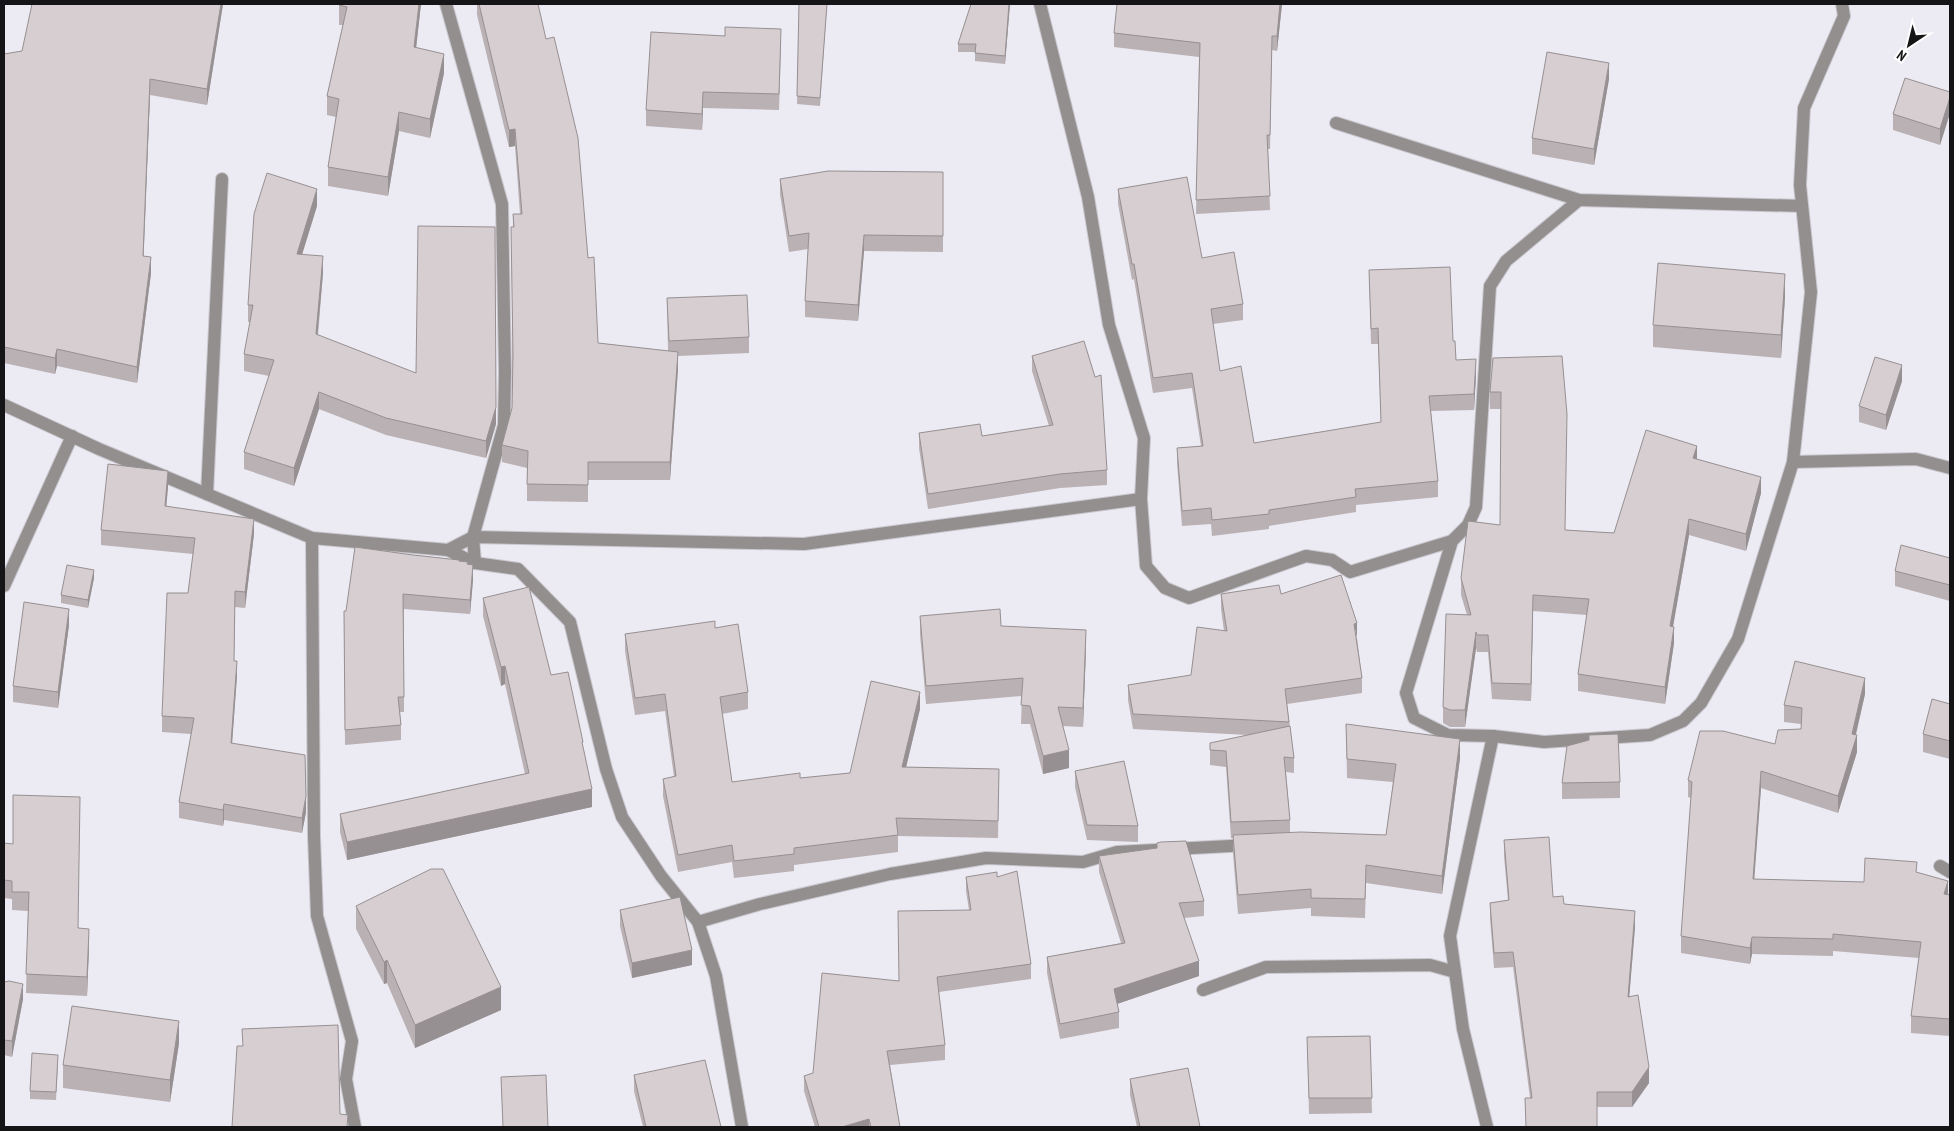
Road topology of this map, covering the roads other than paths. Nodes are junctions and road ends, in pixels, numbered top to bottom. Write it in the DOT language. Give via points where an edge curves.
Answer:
graph roads {
  1 [pos="446,4"];
  2 [pos="1040,4"];
  3 [pos="1842,4"];
  4 [pos="1336,122"];
  5 [pos="222,178"];
  6 [pos="1579,200"];
  7 [pos="1802,206"];
  8 [pos="4,405"];
  9 [pos="72,436"];
  10 [pos="1793,462"];
  11 [pos="1950,468"];
  12 [pos="207,494"];
  13 [pos="1141,500"];
  14 [pos="472,537"];
  15 [pos="312,538"];
  16 [pos="1452,541"];
  17 [pos="448,550"];
  18 [pos="476,564"];
  19 [pos="4,586"];
  20 [pos="1494,736"];
  21 [pos="1257,845"];
  22 [pos="698,922"];
  23 [pos="1456,972"];
  24 [pos="1203,990"];
  25 [pos="355,1127"];
  26 [pos="742,1127"];
  27 [pos="1487,1127"];
  1 -- 14 [label="street" via="502,204 504,425"];
  2 -- 13 [label="street" via="1088,197 1109,325 1144,438"];
  3 -- 7 [label="street" via="1844,16 1804,108"];
  4 -- 6 [label="street"];
  5 -- 12 [label="street"];
  6 -- 7 [label="street"];
  6 -- 16 [label="street" via="1506,261 1490,286 1476,507 1468,525"];
  7 -- 10 [label="street" via="1811,292"];
  8 -- 9 [label="street"];
  9 -- 12 [label="street"];
  9 -- 19 [label="street"];
  10 -- 11 [label="street" via="1916,459"];
  10 -- 20 [label="street" via="1738,639 1701,703 1683,721 1650,734 1544,742"];
  12 -- 15 [label="street"];
  13 -- 14 [label="street" via="804,544"];
  13 -- 16 [label="street" via="1146,566 1165,588 1189,598 1306,556 1332,560 1350,572"];
  14 -- 17 [label="street"];
  14 -- 18 [label="street"];
  15 -- 17 [label="street"];
  15 -- 25 [label="street" via="317,916 352,1041 346,1079"];
  16 -- 20 [label="street" via="1406,693 1414,718 1448,735"];
  17 -- 18 [label="street"];
  18 -- 22 [label="street" via="518,569 570,622 606,769 622,817 661,876"];
  20 -- 23 [label="street" via="1450,936"];
  21 -- 22 [label="street" via="1118,852 1083,862 986,858 890,874"];
  22 -- 26 [label="street" via="716,976"];
  23 -- 24 [label="street" via="1430,965 1266,967"];
  23 -- 27 [label="street" via="1463,1029"];
}
